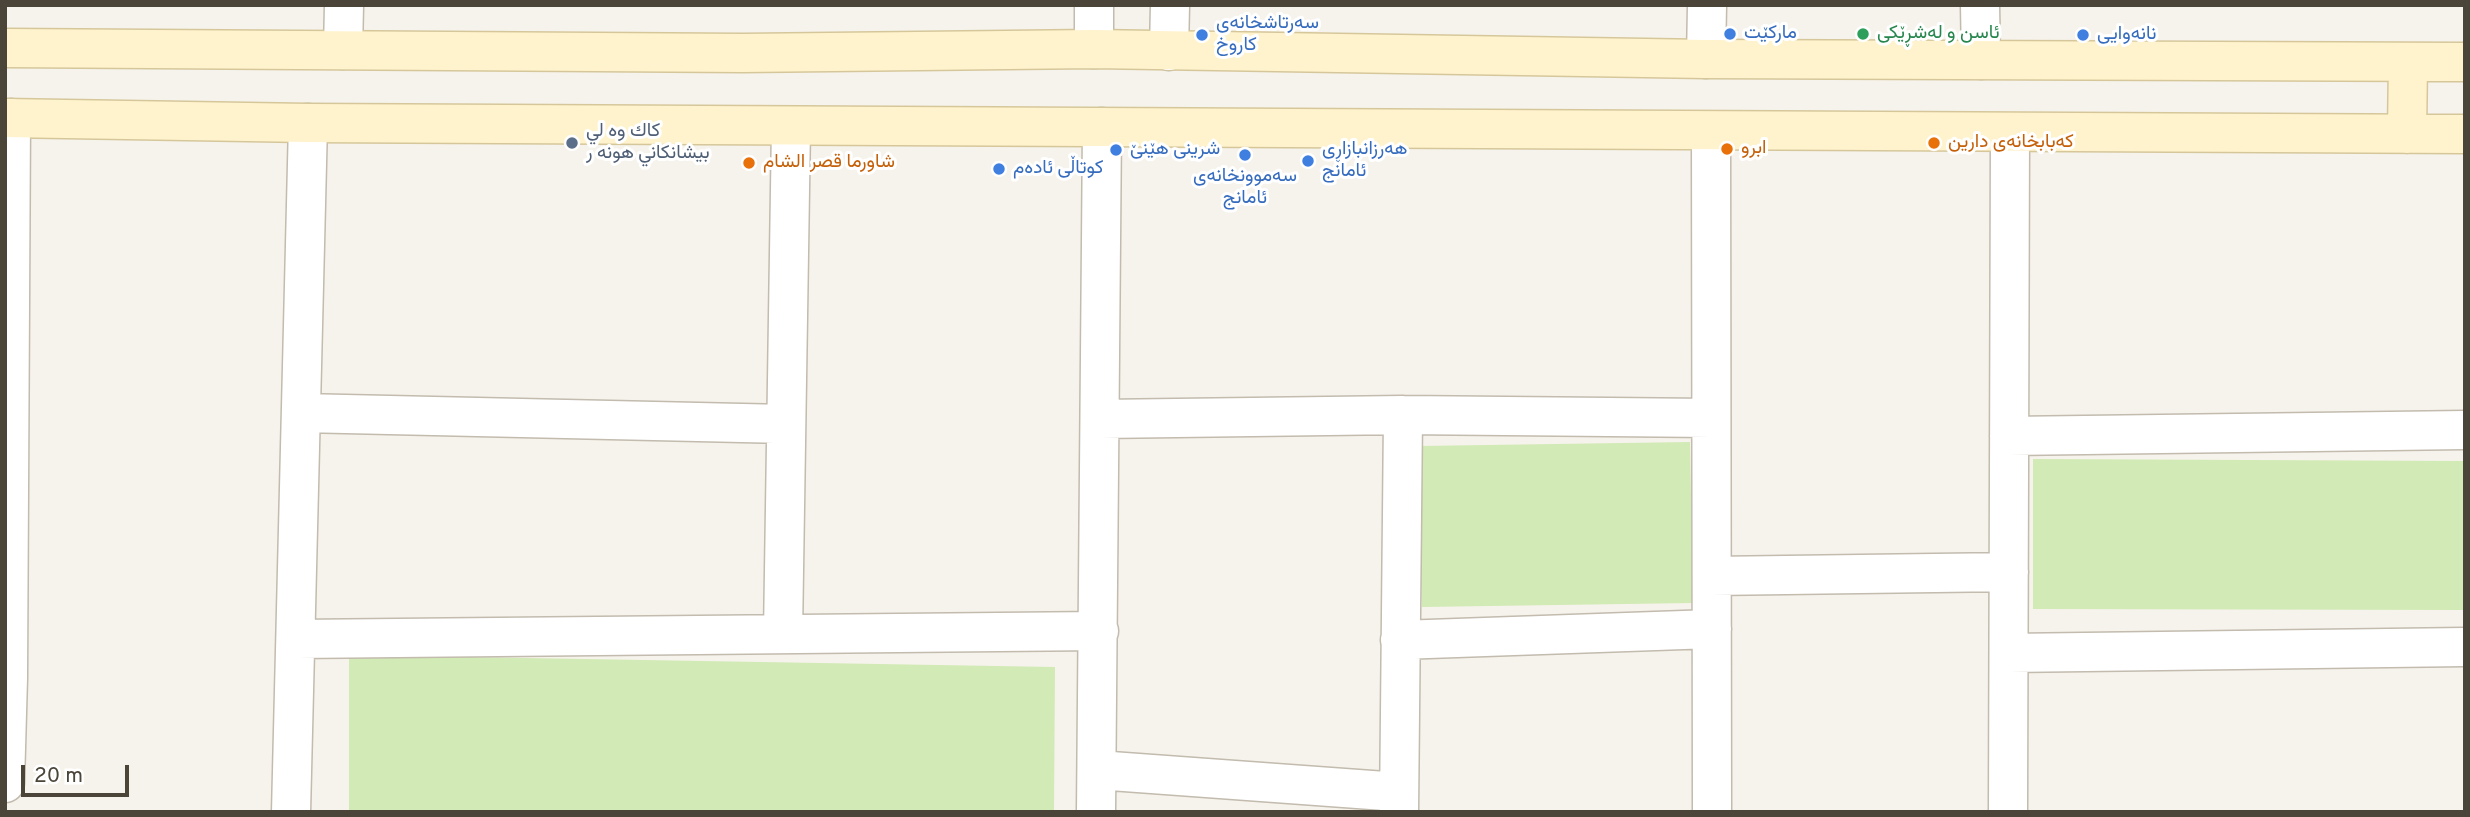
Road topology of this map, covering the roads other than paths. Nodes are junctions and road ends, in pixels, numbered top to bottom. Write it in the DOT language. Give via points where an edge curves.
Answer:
graph roads {
  1 [pos="344,5"];
  2 [pos="1094,5"];
  3 [pos="1170,5"];
  4 [pos="1707,5"];
  5 [pos="1980,5"];
  6 [pos="5,48"];
  7 [pos="1094,49"];
  8 [pos="343,51"];
  9 [pos="1169,51"];
  10 [pos="1706,58"];
  11 [pos="1981,60"];
  12 [pos="2408,62"];
  13 [pos="2465,62"];
  14 [pos="8,118"];
  15 [pos="308,123"];
  16 [pos="791,126"];
  17 [pos="1102,127"];
  18 [pos="1711,131"];
  19 [pos="2010,133"];
  20 [pos="2407,134"];
  21 [pos="2465,134"];
  22 [pos="302,413"];
  23 [pos="1403,415"];
  24 [pos="1712,418"];
  25 [pos="1101,419"];
  26 [pos="786,424"];
  27 [pos="2465,430"];
  28 [pos="2009,436"];
  29 [pos="2009,572"];
  30 [pos="1712,576"];
  31 [pos="1712,629"];
  32 [pos="1099,631"];
  33 [pos="783,634"];
  34 [pos="297,639"];
  35 [pos="1400,640"];
  36 [pos="2465,647"];
  37 [pos="2009,653"];
  38 [pos="7,678"];
  39 [pos="1097,770"];
  40 [pos="5,783"];
  41 [pos="1399,802"];
  42 [pos="291,812"];
  43 [pos="1097,812"];
  44 [pos="1712,812"];
  45 [pos="2008,812"];
  1 -- 8 [label="street"];
  2 -- 7 [label="street"];
  3 -- 9 [label="street"];
  4 -- 10 [label="street"];
  5 -- 11 [label="street"];
  6 -- 8 [label="street"];
  7 -- 8 [label="street"];
  7 -- 9 [label="street"];
  9 -- 10 [label="street"];
  10 -- 11 [label="street"];
  11 -- 12 [label="street"];
  12 -- 13 [label="street"];
  12 -- 20 [label="street"];
  14 -- 15 [label="street"];
  14 -- 38 [label="street"];
  15 -- 16 [label="street"];
  15 -- 22 [label="street"];
  16 -- 17 [label="street"];
  16 -- 26 [label="street"];
  17 -- 18 [label="street"];
  17 -- 25 [label="street"];
  18 -- 19 [label="street"];
  18 -- 24 [label="street"];
  19 -- 20 [label="street"];
  19 -- 28 [label="street"];
  20 -- 21 [label="street"];
  22 -- 26 [label="street"];
  22 -- 34 [label="street"];
  23 -- 24 [label="street"];
  23 -- 25 [label="street"];
  23 -- 35 [label="street"];
  24 -- 30 [label="street"];
  25 -- 32 [label="street"];
  26 -- 33 [label="street"];
  27 -- 28 [label="street"];
  28 -- 29 [label="street"];
  29 -- 30 [label="street"];
  29 -- 37 [label="street"];
  30 -- 31 [label="street"];
  31 -- 35 [label="street"];
  31 -- 44 [label="street"];
  32 -- 33 [label="street"];
  32 -- 39 [label="street"];
  33 -- 34 [label="street"];
  34 -- 42 [label="street"];
  35 -- 41 [label="street"];
  36 -- 37 [label="street"];
  37 -- 45 [label="street"];
  38 -- 40 [label="street"];
  39 -- 41 [label="street"];
  39 -- 43 [label="street"];
}
